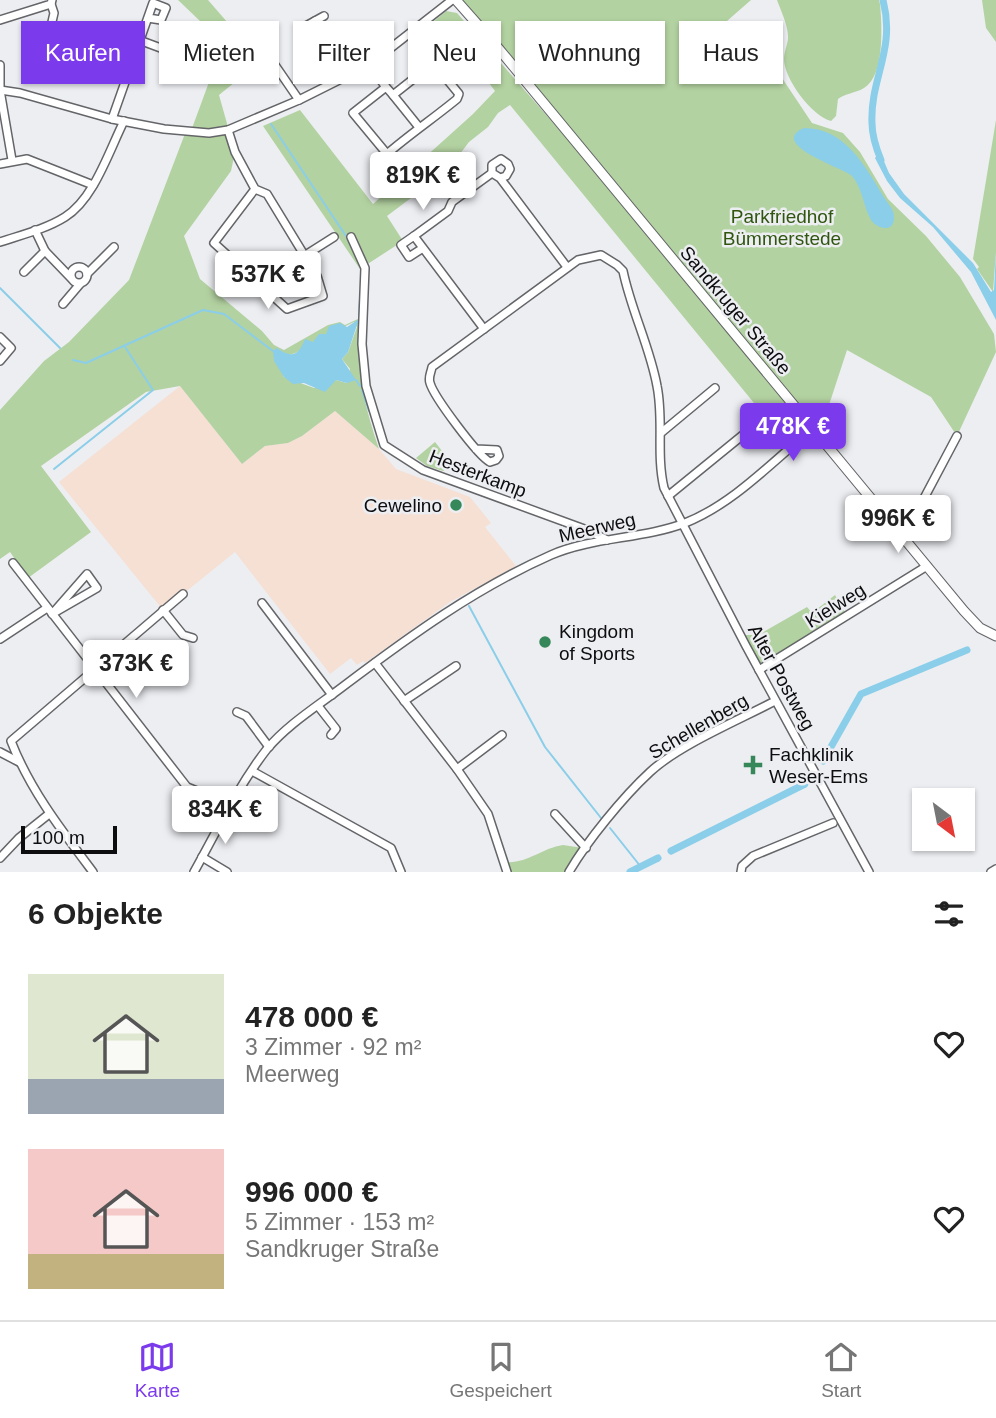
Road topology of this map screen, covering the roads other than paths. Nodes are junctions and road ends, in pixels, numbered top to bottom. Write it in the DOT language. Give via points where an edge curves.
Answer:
graph roads {
  1 [pos="454,0"];
  2 [pos="52,2"];
  3 [pos="324,16"];
  4 [pos="148,18"];
  5 [pos="0,20"];
  6 [pos="52,21"];
  7 [pos="315,21"];
  8 [pos="145,25"];
  9 [pos="394,46"];
  10 [pos="0,65"];
  11 [pos="279,71"];
  12 [pos="124,84"];
  13 [pos="332,84"];
  14 [pos="384,84"];
  15 [pos="386,87"];
  16 [pos="0,90"];
  17 [pos="393,94"];
  18 [pos="299,100"];
  19 [pos="112,119"];
  20 [pos="124,121"];
  21 [pos="418,126"];
  22 [pos="228,130"];
  23 [pos="12,160"];
  24 [pos="0,164"];
  25 [pos="492,173"];
  26 [pos="500,178"];
  27 [pos="93,185"];
  28 [pos="255,190"];
  29 [pos="35,230"];
  30 [pos="414,236"];
  31 [pos="334,237"];
  32 [pos="351,237"];
  33 [pos="0,243"];
  34 [pos="114,247"];
  35 [pos="423,248"];
  36 [pos="45,251"];
  37 [pos="304,256"];
  38 [pos="567,267"];
  39 [pos="24,272"];
  40 [pos="87,275"];
  41 [pos="71,278"];
  42 [pos="80,284"];
  43 [pos="63,304"];
  44 [pos="484,329"];
  45 [pos="0,337"];
  46 [pos="0,361"];
  47 [pos="715,388"];
  48 [pos="812,429"];
  49 [pos="749,430"];
  50 [pos="662,432"];
  51 [pos="957,436"];
  52 [pos="476,449"];
  53 [pos="668,496"];
  54 [pos="682,524"];
  55 [pos="903,538"];
  56 [pos="608,540"];
  57 [pos="13,563"];
  58 [pos="927,566"];
  59 [pos="183,594"];
  60 [pos="262,603"];
  61 [pos="163,610"];
  62 [pos="50,611"];
  63 [pos="996,636"];
  64 [pos="193,638"];
  65 [pos="0,639"];
  66 [pos="375,663"];
  67 [pos="456,666"];
  68 [pos="94,670"];
  69 [pos="759,670"];
  70 [pos="332,695"];
  71 [pos="404,701"];
  72 [pos="775,701"];
  73 [pos="318,706"];
  74 [pos="237,712"];
  75 [pos="502,735"];
  76 [pos="331,736"];
  77 [pos="11,741"];
  78 [pos="270,747"];
  79 [pos="0,750"];
  80 [pos="19,762"];
  81 [pos="457,769"];
  82 [pos="251,771"];
  83 [pos="231,805"];
  84 [pos="49,814"];
  85 [pos="555,814"];
  86 [pos="833,823"];
  87 [pos="586,848"];
  88 [pos="202,857"];
  89 [pos="0,858"];
  90 [pos="996,869"];
  91 [pos="93,872"];
  92 [pos="194,872"];
  93 [pos="227,872"];
  94 [pos="401,872"];
  95 [pos="507,872"];
  96 [pos="569,872"];
  97 [pos="741,872"];
  98 [pos="869,872"];
  99 [pos="991,872"];
  1 -- 9 [label="street"];
  1 -- 48 [label="street, Sandkruger Straße"];
  2 -- 5 [label="street"];
  2 -- 6 [label="street"];
  3 -- 7 [label="street"];
  4 -- 8 [label="street"];
  10 -- 16 [label="street"];
  11 -- 18 [label="street"];
  12 -- 19 [label="street"];
  13 -- 18 [label="street"];
  14 -- 15 [label="street"];
  15 -- 17 [label="street"];
  15 -- 21 [label="street" via="353,113 387,154"];
  16 -- 19 [label="street"];
  16 -- 23 [label="street"];
  17 -- 21 [label="street"];
  17 -- 21 [label="street" via="431,65 459,94"];
  18 -- 22 [label="street"];
  19 -- 20 [label="street"];
  20 -- 22 [label="street" via="200,132"];
  20 -- 27 [label="street"];
  22 -- 28 [label="street"];
  23 -- 24 [label="street"];
  23 -- 27 [label="street" via="27,159"];
  25 -- 26 [label="street"];
  25 -- 26 [label="street" via="492,164 505,161 509,172"];
  25 -- 30 [label="street"];
  26 -- 38 [label="street"];
  27 -- 29 [label="street" via="72,213"];
  28 -- 37 [label="street" via="267,194"];
  28 -- 37 [label="street" via="214,243 287,309 323,296"];
  29 -- 33 [label="street"];
  29 -- 36 [label="street"];
  30 -- 35 [label="street"];
  30 -- 35 [label="street" via="401,245 409,257"];
  31 -- 37 [label="street"];
  32 -- 56 [label="street, Hesterkamp" via="365,268 362,344 366,386 384,444 423,471"];
  34 -- 40 [label="street"];
  35 -- 44 [label="street"];
  36 -- 39 [label="street"];
  36 -- 41 [label="street"];
  38 -- 44 [label="street"];
  38 -- 50 [label="street, Alter Postweg" via="601,255 623,271 657,384"];
  40 -- 41 [label="street" via="77,268"];
  40 -- 42 [label="street"];
  41 -- 42 [label="street"];
  42 -- 43 [label="street"];
  44 -- 52 [label="street" via="432,367 429,378 434,392"];
  45 -- 46 [label="street" via="11,348"];
  47 -- 50 [label="street"];
  48 -- 54 [label="street, Meerweg" via="726,500"];
  48 -- 55 [label="street, Sandkruger Straße"];
  49 -- 53 [label="street"];
  50 -- 53 [label="street, Alter Postweg" via="660,466"];
  51 -- 55 [label="street"];
  53 -- 54 [label="street, Alter Postweg"];
  54 -- 56 [label="street, Meerweg"];
  54 -- 69 [label="street, Alter Postweg"];
  55 -- 58 [label="street, Sandkruger Straße"];
  56 -- 66 [label="street, Meerweg" via="550,555 489,587"];
  57 -- 62 [label="street"];
  58 -- 63 [label="street, Sandkruger Straße" via="974,622"];
  58 -- 69 [label="street, Kielweg"];
  59 -- 61 [label="street"];
  60 -- 70 [label="street"];
  61 -- 64 [label="street" via="183,635"];
  61 -- 68 [label="street"];
  62 -- 62 [label="street" via="97,588 88,574 61,604"];
  62 -- 65 [label="street"];
  62 -- 68 [label="street"];
  66 -- 70 [label="street, Meerweg"];
  66 -- 71 [label="street"];
  67 -- 71 [label="street"];
  68 -- 77 [label="street"];
  68 -- 83 [label="street" via="187,787"];
  69 -- 72 [label="street, Alter Postweg"];
  70 -- 73 [label="street, Meerweg"];
  71 -- 81 [label="street"];
  72 -- 87 [label="street, Schellenberg" via="651,771"];
  72 -- 98 [label="street, Alter Postweg"];
  73 -- 76 [label="street" via="336,729"];
  73 -- 78 [label="street, Meerweg"];
  74 -- 78 [label="street" via="246,716"];
  75 -- 81 [label="street"];
  77 -- 79 [label="street"];
  77 -- 80 [label="street"];
  78 -- 82 [label="street, Meerweg"];
  79 -- 80 [label="street"];
  80 -- 84 [label="street"];
  81 -- 95 [label="street" via="488,814"];
  82 -- 83 [label="street, Meerweg"];
  82 -- 94 [label="street" via="391,848"];
  83 -- 88 [label="street, Meerweg"];
  84 -- 89 [label="street"];
  84 -- 91 [label="street"];
  85 -- 87 [label="street"];
  86 -- 97 [label="street" via="753,856"];
  87 -- 96 [label="street, Schellenberg"];
  88 -- 92 [label="street, Meerweg"];
  88 -- 93 [label="street"];
  90 -- 99 [label="street"];
}
